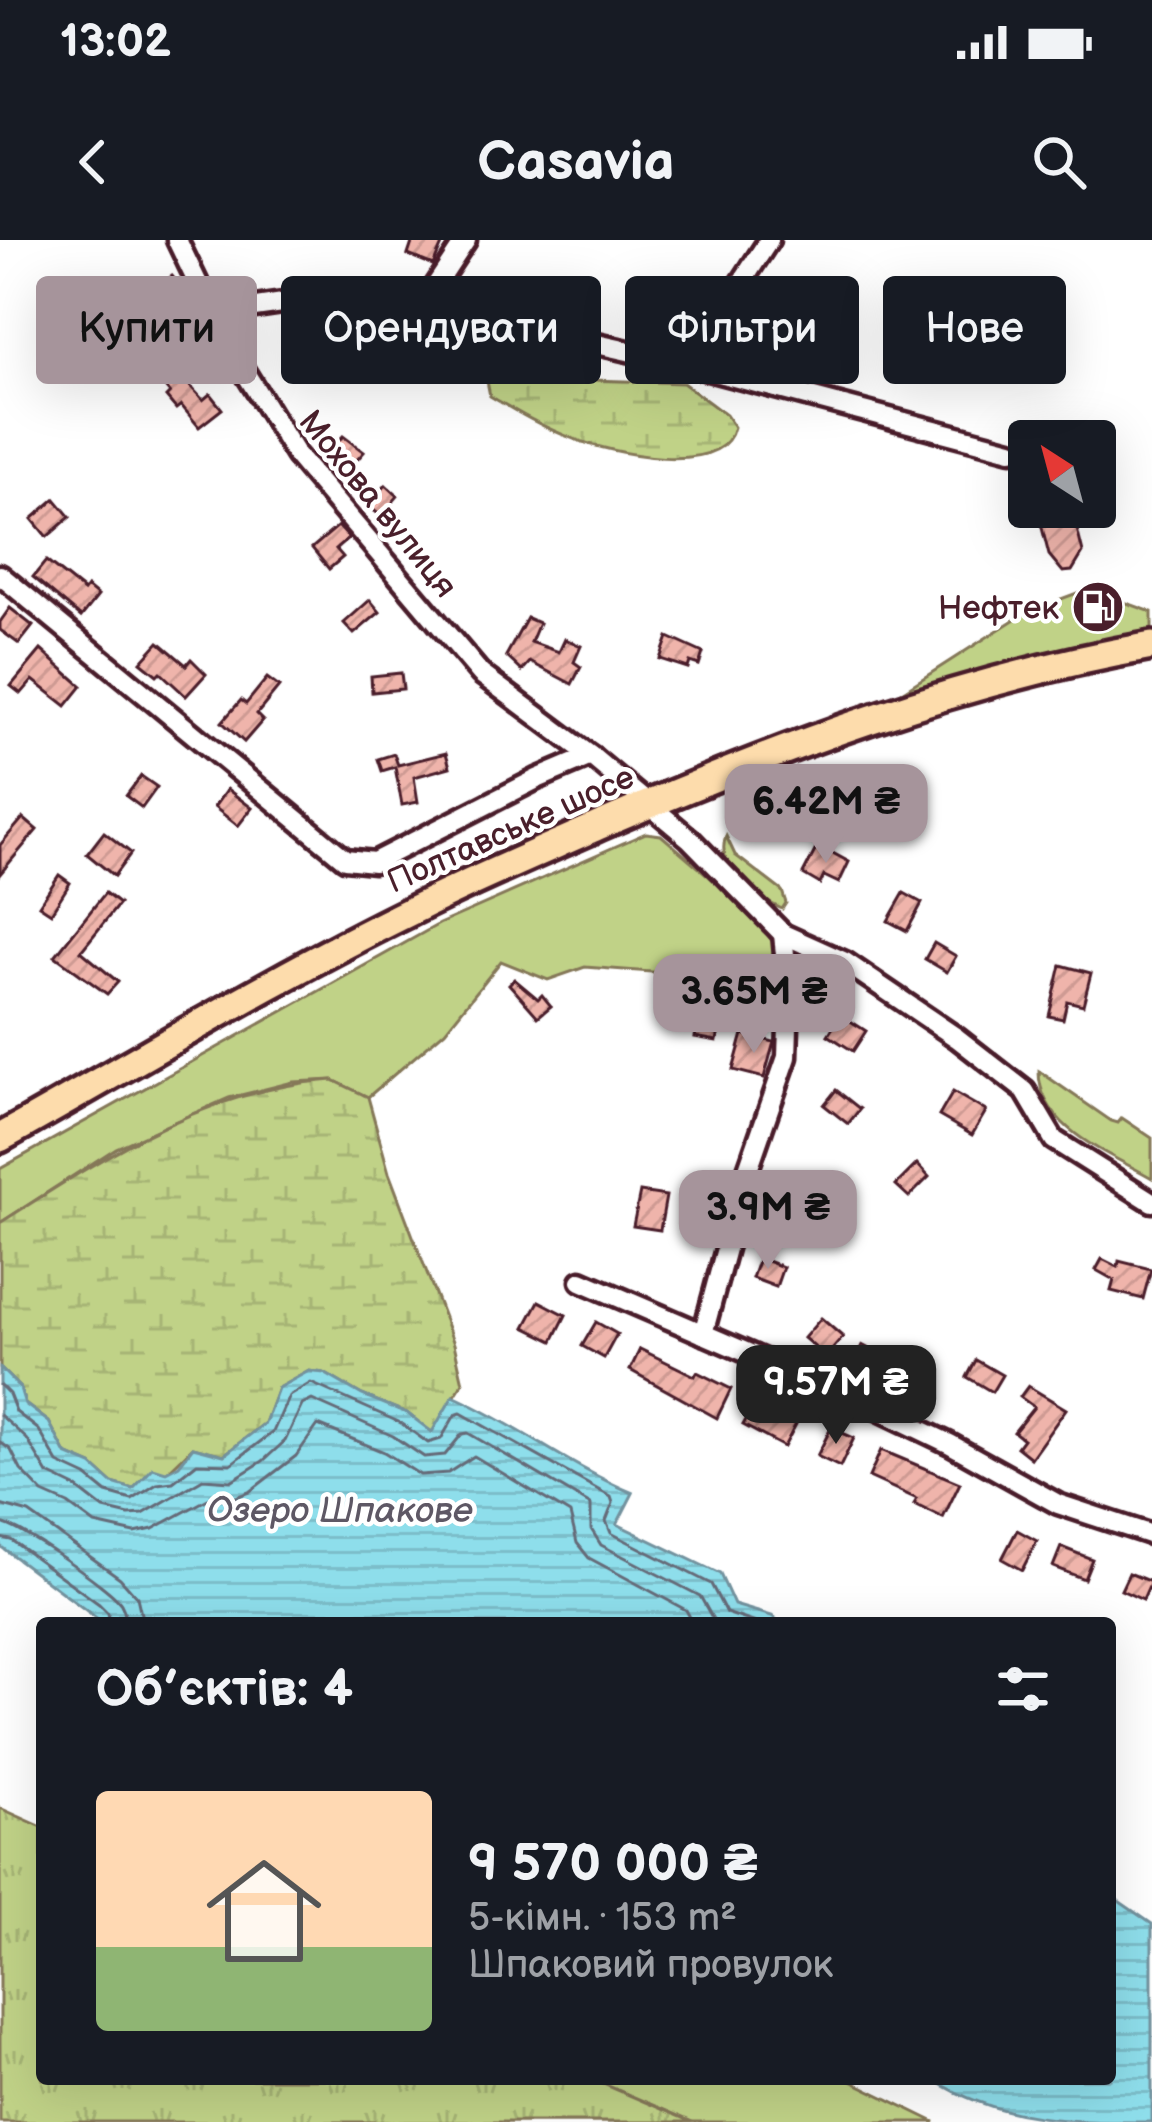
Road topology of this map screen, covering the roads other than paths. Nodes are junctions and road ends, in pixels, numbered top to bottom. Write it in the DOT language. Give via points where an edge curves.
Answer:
graph roads {
  1 [pos="177,240"];
  2 [pos="466,240"];
  3 [pos="769,240"];
  4 [pos="195,276"];
  5 [pos="442,276"];
  6 [pos="746,276"];
  7 [pos="252,384"];
  8 [pos="760,384"];
  9 [pos="1008,449"];
  10 [pos="0,575"];
  11 [pos="1152,646"];
  12 [pos="592,756"];
  13 [pos="646,805"];
  14 [pos="783,934"];
  15 [pos="0,1138"];
  16 [pos="1152,1202"];
  17 [pos="581,1281"];
  18 [pos="703,1334"];
  19 [pos="1152,1534"];
  1 -- 4 [label="street, Мохова вулиця"];
  2 -- 5 [label="street"];
  3 -- 6 [label="street"];
  7 -- 12 [label="street, Мохова вулиця" via="296,455 481,674"];
  8 -- 9 [label="street"];
  10 -- 12 [label="street" via="332,851 359,863"];
  11 -- 13 [label="main road, Полтавське шосе" via="1066,661 848,724"];
  12 -- 13 [label="street, Мохова вулиця"];
  13 -- 14 [label="street, Мохова вулиця"];
  13 -- 15 [label="main road, Полтавське шосе" via="400,916"];
  14 -- 16 [label="street, Мохова вулиця" via="845,962 957,1037 1024,1091 1054,1140"];
  14 -- 18 [label="street" via="787,1058"];
  17 -- 18 [label="street"];
  18 -- 19 [label="street" via="911,1425 1058,1504"];
}
